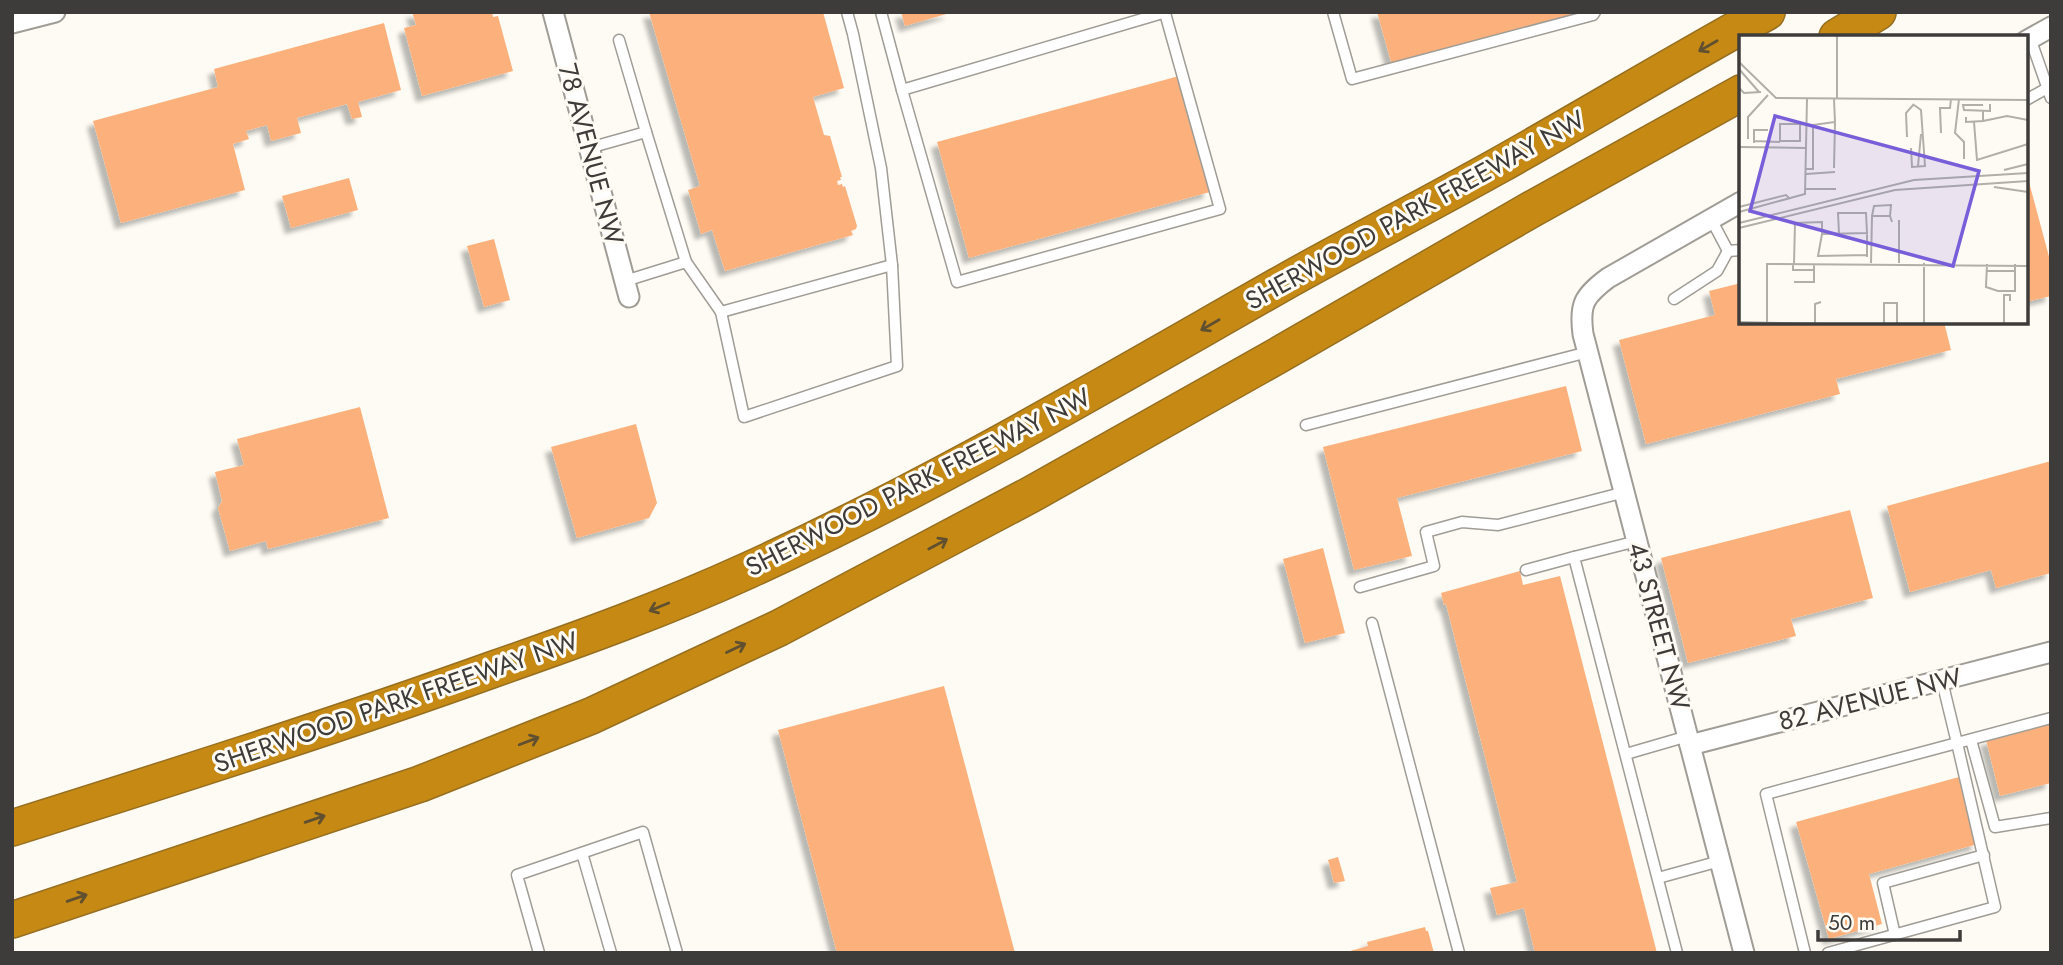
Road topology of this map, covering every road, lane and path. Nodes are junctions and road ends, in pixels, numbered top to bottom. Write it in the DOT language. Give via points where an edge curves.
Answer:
graph roads {
  1 [pos="55,12"];
  2 [pos="553,12"];
  3 [pos="847,12"];
  4 [pos="881,12"];
  5 [pos="1166,12"];
  6 [pos="1333,12"];
  7 [pos="1595,12"];
  8 [pos="1767,12"];
  9 [pos="1878,12"];
  10 [pos="12,23"];
  11 [pos="2051,27"];
  12 [pos="1840,35"];
  13 [pos="2028,39"];
  14 [pos="620,40"];
  15 [pos="902,90"];
  16 [pos="2050,91"];
  17 [pos="1739,94"];
  18 [pos="2028,99"];
  19 [pos="646,132"];
  20 [pos="589,148"];
  21 [pos="1739,203"];
  22 [pos="1711,219"];
  23 [pos="1739,250"];
  24 [pos="1728,251"];
  25 [pos="686,262"];
  26 [pos="892,265"];
  27 [pos="627,289"];
  28 [pos="1674,299"];
  29 [pos="721,312"];
  30 [pos="1588,352"];
  31 [pos="1306,425"];
  32 [pos="1625,492"];
  33 [pos="1637,541"];
  34 [pos="1574,557"];
  35 [pos="1526,570"];
  36 [pos="1360,587"];
  37 [pos="1372,623"];
  38 [pos="2051,652"];
  39 [pos="1942,681"];
  40 [pos="2051,718"];
  41 [pos="1971,740"];
  42 [pos="1689,741"];
  43 [pos="1957,743"];
  44 [pos="274,746"];
  45 [pos="1626,754"];
  46 [pos="12,803"];
  47 [pos="2051,818"];
  48 [pos="12,828"];
  49 [pos="582,853"];
  50 [pos="1984,855"];
  51 [pos="1720,861"];
  52 [pos="1658,878"];
  53 [pos="12,920"];
  54 [pos="1895,934"];
  55 [pos="539,953"];
  56 [pos="611,953"];
  57 [pos="677,953"];
  58 [pos="1459,953"];
  59 [pos="1677,953"];
  60 [pos="1744,953"];
  61 [pos="1805,953"];
  62 [pos="1828,953"];
  1 -- 10 [label="street"];
  2 -- 20 [label="street, 78 AVENUE NW"];
  3 -- 26 [label="lane" via="881,168"];
  4 -- 15 [label="lane"];
  5 -- 15 [label="lane"];
  5 -- 15 [label="lane" via="1220,209 957,282"];
  6 -- 7 [label="lane" via="1352,79"];
  8 -- 44 [label="highway, SHERWOOD PARK FREEWAY NW, one-way" via="1094,392 833,531 600,631"];
  9 -- 12 [label="highway"];
  11 -- 13 [label="street"];
  13 -- 16 [label="lane"];
  14 -- 19 [label="lane"];
  16 -- 18 [label="lane"];
  53 -- 17 [label="highway, one-way" via="420,783 591,716 779,628 1030,495"];
  19 -- 20 [label="lane"];
  19 -- 25 [label="lane"];
  20 -- 27 [label="street, 78 AVENUE NW"];
  21 -- 22 [label="street"];
  22 -- 24 [label="lane"];
  22 -- 30 [label="street, 43 STREET NW" via="1594,288 1585,299 1581,319"];
  23 -- 24 [label="lane"];
  24 -- 28 [label="lane" via="1717,271"];
  25 -- 27 [label="lane"];
  25 -- 29 [label="lane"];
  26 -- 29 [label="lane"];
  26 -- 29 [label="lane" via="897,366 744,417"];
  30 -- 31 [label="lane"];
  30 -- 32 [label="street, 43 STREET NW"];
  32 -- 33 [label="street, 43 STREET NW"];
  32 -- 36 [label="lane" via="1498,524 1462,522 1426,532 1434,566"];
  33 -- 34 [label="lane"];
  33 -- 42 [label="street, 43 STREET NW"];
  34 -- 35 [label="lane"];
  34 -- 45 [label="lane"];
  37 -- 58 [label="lane"];
  38 -- 39 [label="street, 82 AVENUE NW"];
  39 -- 42 [label="street, 82 AVENUE NW"];
  39 -- 43 [label="lane"];
  40 -- 41 [label="lane"];
  41 -- 43 [label="lane"];
  41 -- 47 [label="lane" via="1995,827"];
  42 -- 45 [label="lane"];
  42 -- 51 [label="street, 43 STREET NW"];
  43 -- 50 [label="lane"];
  43 -- 61 [label="lane" via="1766,794"];
  44 -- 46 [label="highway"];
  44 -- 48 [label="highway, SHERWOOD PARK FREEWAY NW"];
  45 -- 52 [label="lane"];
  49 -- 55 [label="lane" via="517,875"];
  49 -- 56 [label="lane"];
  49 -- 57 [label="lane" via="643,832"];
  50 -- 54 [label="lane" via="1995,907"];
  50 -- 54 [label="lane" via="1883,883"];
  51 -- 52 [label="lane"];
  51 -- 60 [label="street, 43 STREET NW"];
  52 -- 59 [label="lane"];
  54 -- 62 [label="lane"];
}
